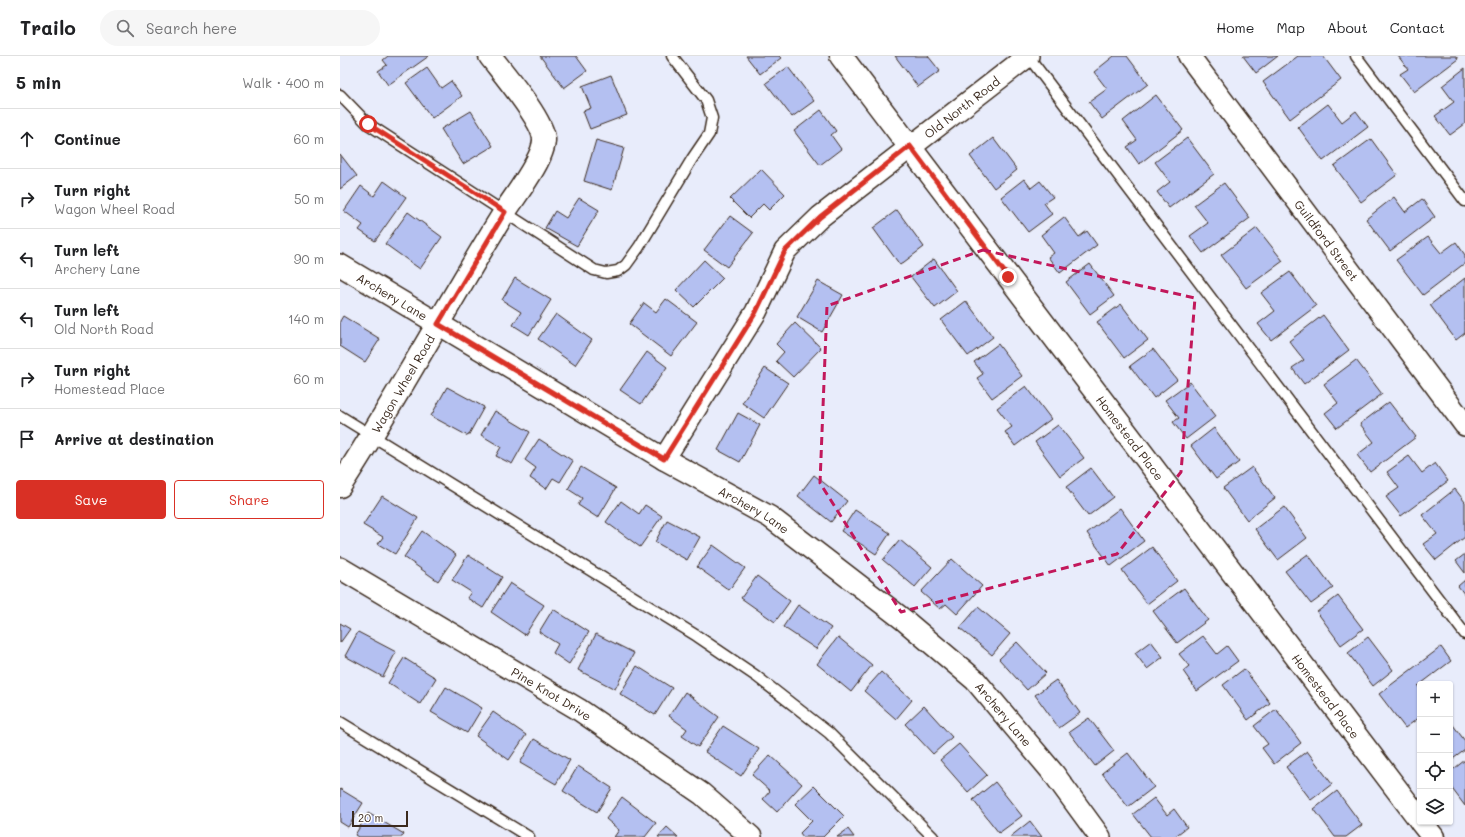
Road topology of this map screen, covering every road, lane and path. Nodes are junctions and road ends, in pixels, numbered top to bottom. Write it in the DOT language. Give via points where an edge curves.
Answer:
graph roads {
  1 [pos="490,56"];
  2 [pos="672,56"];
  3 [pos="841,56"];
  4 [pos="1028,56"];
  5 [pos="1189,56"];
  6 [pos="1356,56"];
  7 [pos="340,95"];
  8 [pos="910,146"];
  9 [pos="1465,201"];
  10 [pos="505,212"];
  11 [pos="340,265"];
  12 [pos="438,324"];
  13 [pos="340,416"];
  14 [pos="1465,425"];
  15 [pos="373,436"];
  16 [pos="664,459"];
  17 [pos="340,486"];
  18 [pos="340,568"];
  19 [pos="1465,634"];
  20 [pos="340,722"];
  21 [pos="1417,816"];
  22 [pos="1424,825"];
  23 [pos="529,837"];
  24 [pos="751,837"];
  25 [pos="933,837"];
  26 [pos="1100,837"];
  27 [pos="1432,837"];
  1 -- 10 [label="street, Wagon Wheel Road" via="535,116 544,139 526,182"];
  2 -- 10 [label="lane" via="706,100 712,118 709,134 626,265 618,271 606,273 594,270"];
  3 -- 8 [label="street, Homestead Place"];
  4 -- 8 [label="street, Old North Road"];
  4 -- 19 [label="lane"];
  5 -- 14 [label="street, Guildford Street"];
  6 -- 9 [label="lane"];
  7 -- 10 [label="lane" via="368,124"];
  8 -- 16 [label="street, Old North Road" via="820,217 785,251 756,312"];
  8 -- 21 [label="street, Homestead Place"];
  10 -- 12 [label="street, Wagon Wheel Road"];
  11 -- 12 [label="street, Archery Lane"];
  12 -- 15 [label="street, Wagon Wheel Road"];
  12 -- 16 [label="street, Archery Lane"];
  13 -- 15 [label="lane"];
  15 -- 17 [label="street, Wagon Wheel Road"];
  15 -- 25 [label="lane" via="697,636 756,676 829,733"];
  16 -- 26 [label="street, Archery Lane" via="770,517 904,620 974,680 1054,774"];
  18 -- 24 [label="street, Pine Knot Drive" via="578,709 702,794"];
  20 -- 23 [label="lane"];
  22 -- 27 [label="street, Homestead Place"];
}
